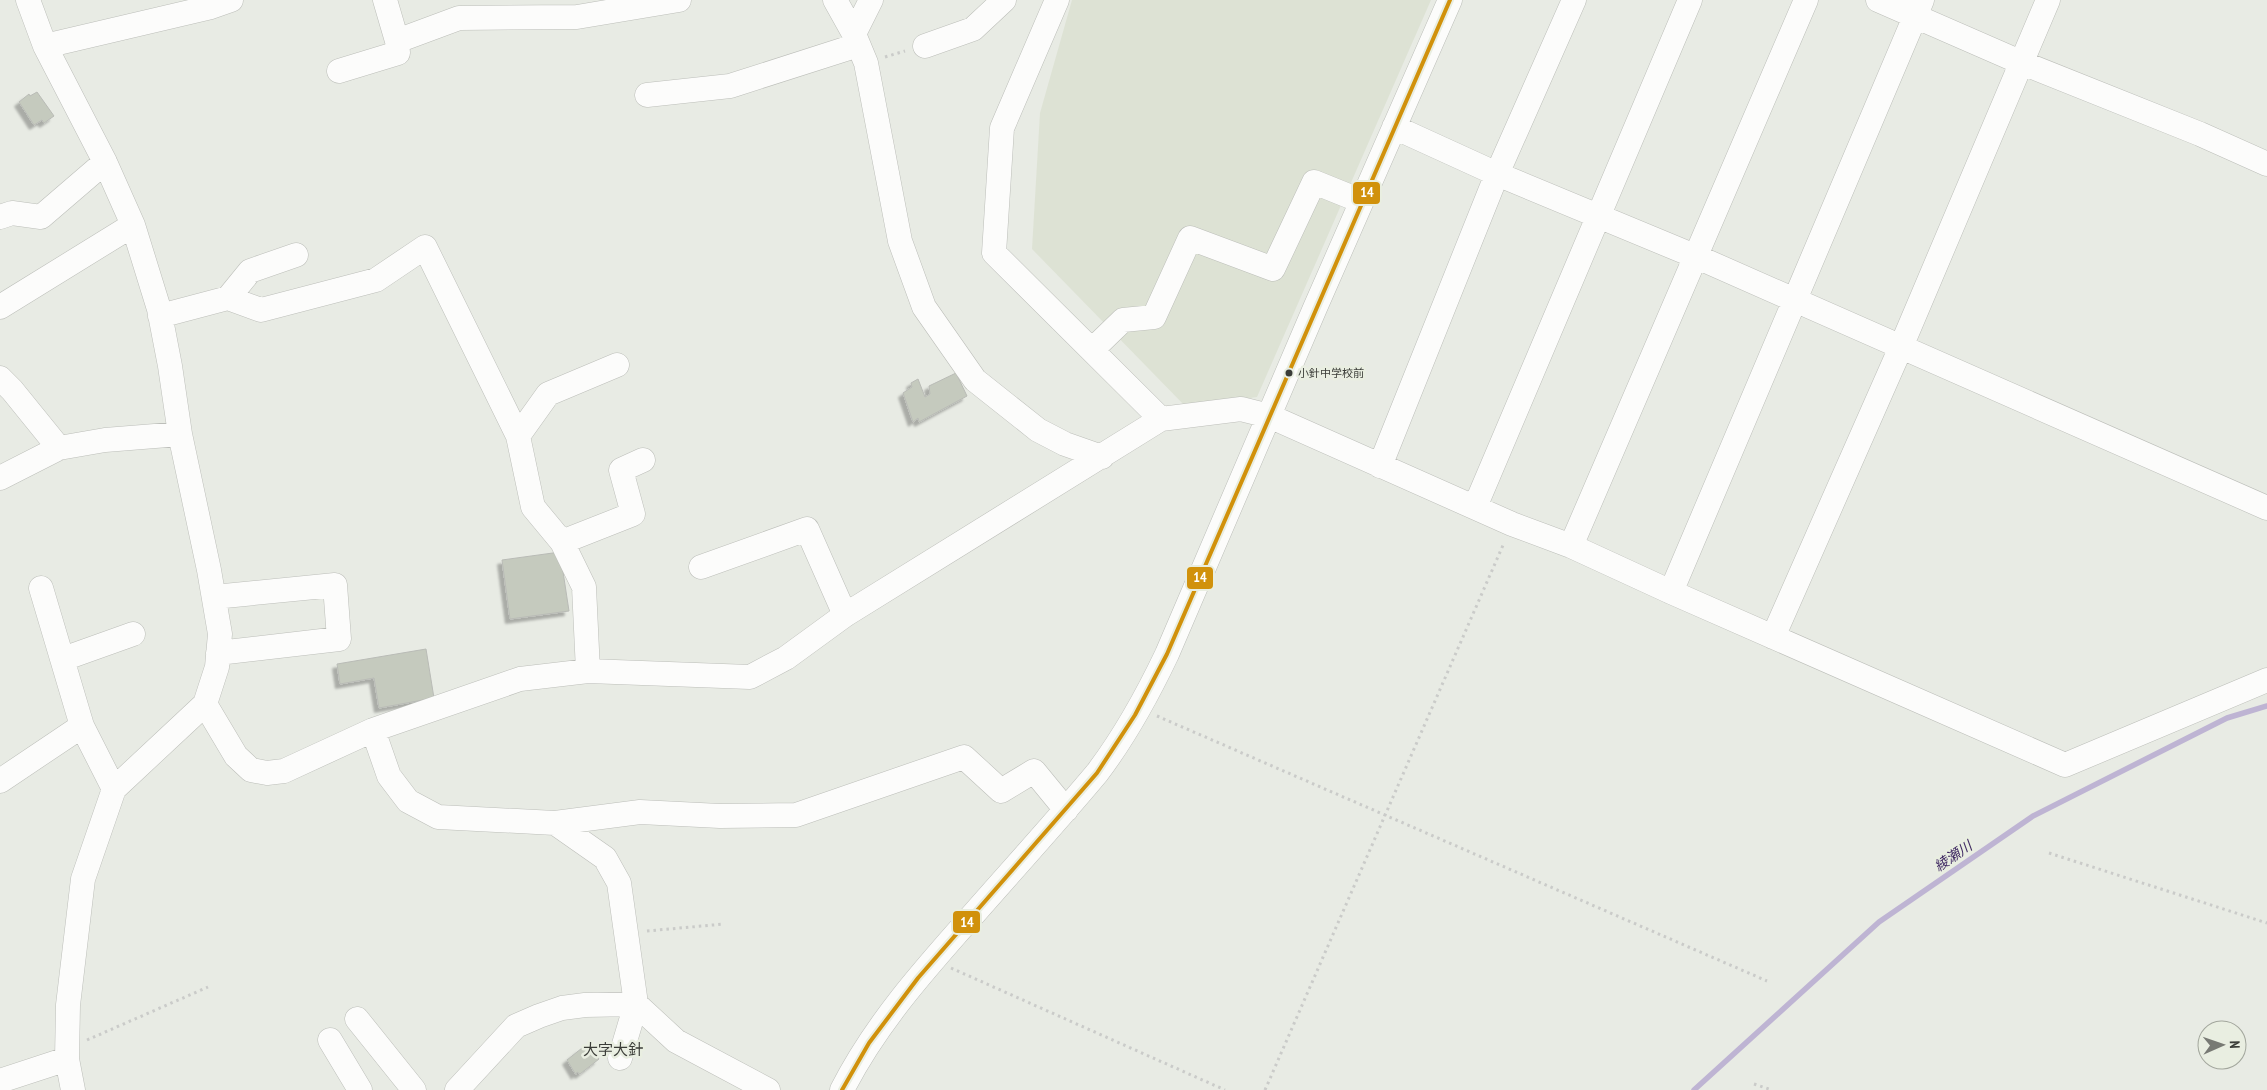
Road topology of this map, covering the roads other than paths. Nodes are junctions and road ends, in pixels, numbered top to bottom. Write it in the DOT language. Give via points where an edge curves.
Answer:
graph roads {
  1 [pos="28,0"];
  2 [pos="231,0"];
  3 [pos="385,0"];
  4 [pos="679,0"];
  5 [pos="835,0"];
  6 [pos="871,0"];
  7 [pos="1004,0"];
  8 [pos="1057,0"];
  9 [pos="1450,0"];
  10 [pos="1574,0"];
  11 [pos="1690,0"];
  12 [pos="1806,0"];
  13 [pos="1878,0"];
  14 [pos="2048,0"];
  15 [pos="1919,8"];
  16 [pos="398,41"];
  17 [pos="45,46"];
  18 [pos="925,46"];
  19 [pos="859,47"];
  20 [pos="2020,62"];
  21 [pos="339,70"];
  22 [pos="647,94"];
  23 [pos="1394,127"];
  24 [pos="105,162"];
  25 [pos="2267,164"];
  26 [pos="1498,174"];
  27 [pos="1361,201"];
  28 [pos="1600,216"];
  29 [pos="0,217"];
  30 [pos="133,225"];
  31 [pos="296,255"];
  32 [pos="1697,257"];
  33 [pos="228,298"];
  34 [pos="1795,301"];
  35 [pos="0,307"];
  36 [pos="160,316"];
  37 [pos="1901,347"];
  38 [pos="1092,350"];
  39 [pos="617,365"];
  40 [pos="0,378"];
  41 [pos="1269,416"];
  42 [pos="1160,419"];
  43 [pos="180,434"];
  44 [pos="518,436"];
  45 [pos="59,448"];
  46 [pos="1102,457"];
  47 [pos="643,460"];
  48 [pos="1380,466"];
  49 [pos="0,478"];
  50 [pos="1475,507"];
  51 [pos="2267,508"];
  52 [pos="562,542"];
  53 [pos="1571,546"];
  54 [pos="701,567"];
  55 [pos="41,588"];
  56 [pos="1671,592"];
  57 [pos="214,597"];
  58 [pos="845,615"];
  59 [pos="133,634"];
  60 [pos="1773,637"];
  61 [pos="218,653"];
  62 [pos="66,669"];
  63 [pos="588,671"];
  64 [pos="2267,680"];
  65 [pos="205,704"];
  66 [pos="82,726"];
  67 [pos="373,730"];
  68 [pos="0,781"];
  69 [pos="114,789"];
  70 [pos="1066,810"];
  71 [pos="555,823"];
  72 [pos="636,1004"];
  73 [pos="357,1019"];
  74 [pos="330,1040"];
  75 [pos="67,1053"];
  76 [pos="620,1058"];
  77 [pos="0,1081"];
  78 [pos="462,1088"];
  79 [pos="73,1090"];
  80 [pos="360,1090"];
  81 [pos="414,1090"];
  82 [pos="768,1090"];
  83 [pos="842,1090"];
  1 -- 17 [label="street"];
  2 -- 17 [label="street"];
  3 -- 16 [label="street"];
  4 -- 16 [label="street" via="576,17 459,18"];
  5 -- 19 [label="street"];
  6 -- 19 [label="street"];
  7 -- 18 [label="street" via="972,29"];
  8 -- 38 [label="street" via="1002,128 994,253"];
  9 -- 23 [label="street"];
  10 -- 26 [label="street"];
  11 -- 28 [label="street"];
  12 -- 32 [label="street"];
  13 -- 15 [label="street"];
  14 -- 20 [label="street"];
  15 -- 20 [label="street"];
  15 -- 34 [label="street"];
  16 -- 21 [label="street" via="398,53"];
  17 -- 24 [label="street"];
  19 -- 22 [label="street" via="730,86"];
  19 -- 46 [label="street" via="900,241 924,308 975,380 1038,430"];
  20 -- 25 [label="street"];
  20 -- 37 [label="street"];
  23 -- 26 [label="street"];
  23 -- 27 [label="street"];
  24 -- 29 [label="street" via="41,217 12,213"];
  24 -- 30 [label="street"];
  26 -- 28 [label="street"];
  26 -- 48 [label="street"];
  27 -- 38 [label="street" via="1314,182 1273,269 1190,238 1154,317 1123,320"];
  27 -- 41 [label="street"];
  28 -- 32 [label="street"];
  28 -- 50 [label="street"];
  30 -- 35 [label="street"];
  30 -- 36 [label="street"];
  31 -- 33 [label="street" via="250,271"];
  32 -- 34 [label="street"];
  32 -- 53 [label="street"];
  33 -- 36 [label="street"];
  33 -- 44 [label="street" via="260,310 376,280 424,248"];
  34 -- 37 [label="street"];
  34 -- 56 [label="street"];
  36 -- 43 [label="street"];
  37 -- 51 [label="street"];
  37 -- 60 [label="street"];
  38 -- 42 [label="street"];
  39 -- 44 [label="street" via="548,394"];
  40 -- 45 [label="street"];
  41 -- 42 [label="street" via="1242,409"];
  41 -- 48 [label="street"];
  41 -- 70 [label="street" via="1167,654 1140,709 1117,747"];
  42 -- 46 [label="street"];
  43 -- 45 [label="street" via="105,440"];
  43 -- 57 [label="street"];
  44 -- 52 [label="street" via="533,507"];
  45 -- 49 [label="street"];
  46 -- 58 [label="street"];
  47 -- 52 [label="street" via="621,470 633,514"];
  48 -- 50 [label="street"];
  50 -- 53 [label="street"];
  52 -- 63 [label="street" via="584,587"];
  53 -- 56 [label="street"];
  54 -- 58 [label="street" via="807,529"];
  55 -- 62 [label="street"];
  56 -- 60 [label="street"];
  57 -- 61 [label="street" via="220,634"];
  57 -- 61 [label="street" via="335,585 339,639"];
  58 -- 63 [label="street" via="786,658 750,677"];
  59 -- 62 [label="street"];
  60 -- 64 [label="street" via="2065,765"];
  61 -- 65 [label="street"];
  62 -- 66 [label="street"];
  63 -- 67 [label="street" via="520,680"];
  65 -- 67 [label="street" via="236,756 251,770 267,773 284,771"];
  65 -- 69 [label="street"];
  66 -- 68 [label="street"];
  66 -- 69 [label="street"];
  67 -- 71 [label="street" via="389,776 408,801 438,817"];
  69 -- 75 [label="street" via="83,879 68,1005"];
  70 -- 71 [label="street" via="1034,771 1001,791 964,757 796,815 640,812"];
  70 -- 83 [label="street" via="897,1004"];
  71 -- 72 [label="street" via="605,858 619,883"];
  72 -- 76 [label="street"];
  72 -- 78 [label="street" via="562,1008 516,1026"];
  72 -- 82 [label="street" via="676,1041"];
  73 -- 81 [label="street"];
  74 -- 80 [label="street"];
  75 -- 77 [label="street"];
  75 -- 79 [label="street"];
}
